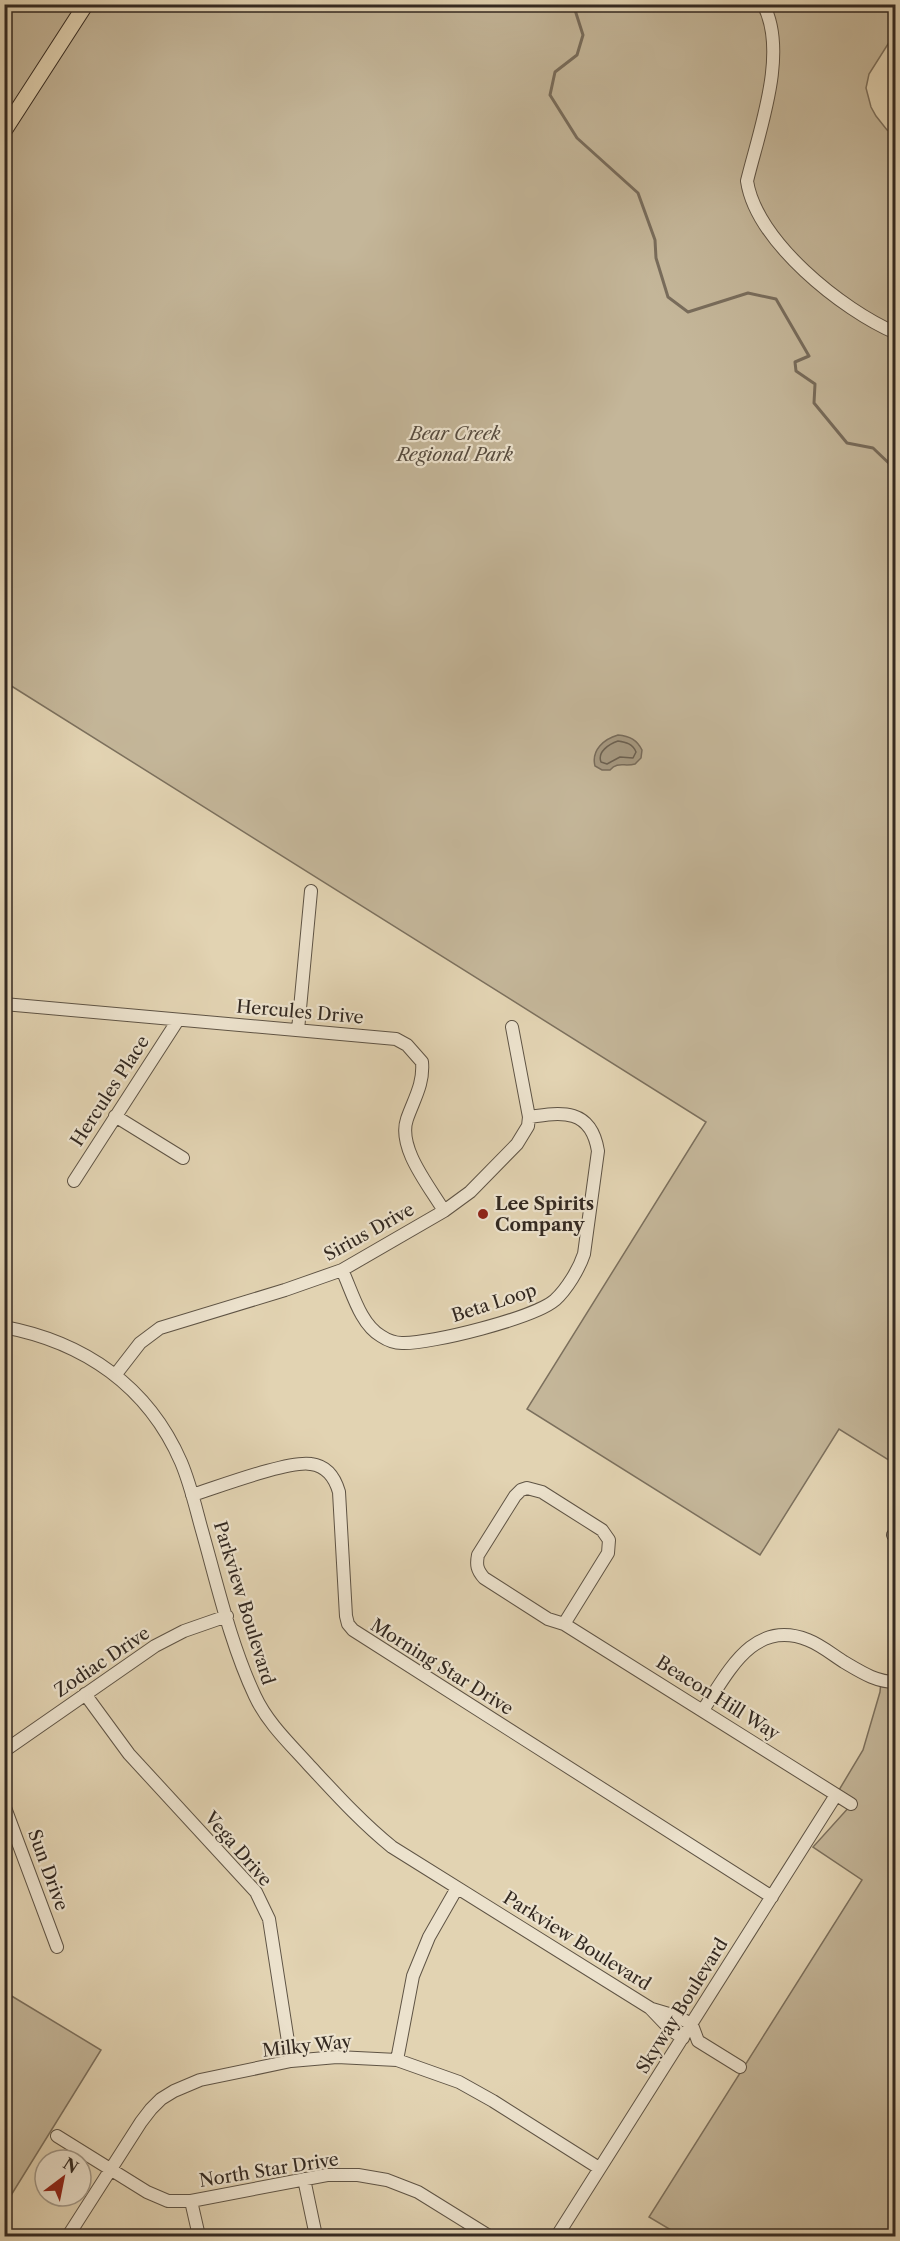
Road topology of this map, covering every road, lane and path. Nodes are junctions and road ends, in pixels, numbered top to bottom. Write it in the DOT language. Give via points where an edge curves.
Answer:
graph roads {
  1 [pos="86,4"];
  2 [pos="763,4"];
  3 [pos="4,131"];
  4 [pos="896,333"];
  5 [pos="311,891"];
  6 [pos="4,1004"];
  7 [pos="178,1020"];
  8 [pos="512,1027"];
  9 [pos="298,1030"];
  10 [pos="115,1116"];
  11 [pos="529,1117"];
  12 [pos="183,1158"];
  13 [pos="74,1181"];
  14 [pos="444,1211"];
  15 [pos="342,1270"];
  16 [pos="4,1327"];
  17 [pos="116,1374"];
  18 [pos="192,1495"];
  19 [pos="227,1616"];
  20 [pos="564,1624"];
  21 [pos="896,1682"];
  22 [pos="85,1694"];
  23 [pos="704,1710"];
  24 [pos="4,1751"];
  25 [pos="836,1795"];
  26 [pos="851,1804"];
  27 [pos="4,1805"];
  28 [pos="457,1888"];
  29 [pos="772,1897"];
  30 [pos="57,1947"];
  31 [pos="650,2008"];
  32 [pos="692,2025"];
  33 [pos="683,2038"];
  34 [pos="397,2060"];
  35 [pos="291,2061"];
  36 [pos="740,2067"];
  37 [pos="57,2136"];
  38 [pos="599,2168"];
  39 [pos="111,2170"];
  40 [pos="304,2178"];
  41 [pos="191,2201"];
  42 [pos="68,2236"];
  43 [pos="199,2236"];
  44 [pos="316,2236"];
  45 [pos="489,2236"];
  46 [pos="557,2236"];
  1 -- 3 [label="main road"];
  2 -- 4 [label="street" via="773,33 773,58 747,181 749,195 782,250 821,286 879,326"];
  5 -- 9 [label="street"];
  6 -- 7 [label="street, Hercules Drive"];
  7 -- 9 [label="street, Hercules Drive"];
  7 -- 10 [label="street, Hercules Place"];
  8 -- 11 [label="street"];
  9 -- 14 [label="street, Hercules Drive" via="396,1039 415,1052 422,1062 422,1083 406,1121 406,1142"];
  10 -- 12 [label="street"];
  10 -- 13 [label="street, Hercules Place"];
  11 -- 14 [label="street, Sirius Drive" via="517,1144 470,1192"];
  11 -- 15 [label="street, Beta Loop" via="568,1113 591,1130 598,1151 582,1262 555,1300 482,1329 396,1342 378,1334 365,1321"];
  14 -- 15 [label="street, Sirius Drive"];
  15 -- 17 [label="street, Sirius Drive" via="160,1328 140,1343"];
  16 -- 17 [label="street, Parkview Boulevard" via="64,1343"];
  17 -- 18 [label="street, Parkview Boulevard" via="164,1431 181,1462"];
  18 -- 19 [label="street, Parkview Boulevard"];
  18 -- 29 [label="street, Morning Star Drive" via="294,1464 322,1468 336,1481 339,1492 346,1616 352,1630"];
  19 -- 22 [label="street, Zodiac Drive" via="162,1642"];
  19 -- 28 [label="street, Parkview Boulevard" via="256,1699 280,1734 375,1833"];
  20 -- 20 [label="street, Beacon Hill Way" via="548,1619 478,1572 478,1555 515,1496 527,1488 535,1488 602,1530 609,1540 608,1553"];
  20 -- 23 [label="street, Beacon Hill Way"];
  21 -- 23 [label="street" via="868,1676 809,1640 771,1637 759,1641 737,1659"];
  22 -- 24 [label="street, Zodiac Drive"];
  22 -- 35 [label="street, Vega Drive" via="129,1754 256,1892 271,1932"];
  23 -- 25 [label="street, Beacon Hill Way"];
  25 -- 26 [label="street, Beacon Hill Way"];
  25 -- 29 [label="street, Skyway Boulevard"];
  27 -- 30 [label="street, Sun Drive"];
  28 -- 31 [label="street, Parkview Boulevard"];
  28 -- 34 [label="street" via="429,1937 413,1976"];
  29 -- 32 [label="street, Skyway Boulevard"];
  31 -- 32 [label="street, Parkview Boulevard"];
  31 -- 33 [label="street, Parkview Boulevard"];
  32 -- 33 [label="street, Skyway Boulevard"];
  32 -- 36 [label="street, Parkview Boulevard" via="698,2041"];
  33 -- 38 [label="street, Skyway Boulevard"];
  34 -- 35 [label="street, Milky Way" via="338,2057"];
  34 -- 38 [label="street, Milky Way" via="468,2087"];
  35 -- 39 [label="street, Milky Way" via="200,2080 174,2091 146,2115"];
  37 -- 39 [label="street, North Star Drive"];
  38 -- 46 [label="street, Skyway Boulevard"];
  39 -- 41 [label="street, North Star Drive" via="159,2198"];
  39 -- 42 [label="street, Milky Way"];
  40 -- 41 [label="street, North Star Drive"];
  40 -- 44 [label="street"];
  40 -- 45 [label="street, North Star Drive" via="342,2174 387,2180 418,2192"];
  41 -- 43 [label="street"];
}
